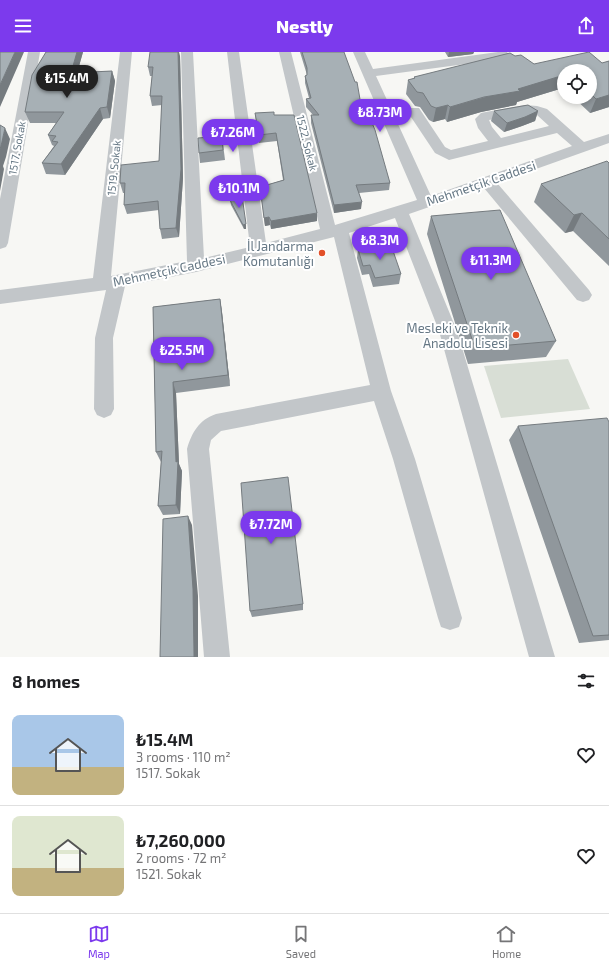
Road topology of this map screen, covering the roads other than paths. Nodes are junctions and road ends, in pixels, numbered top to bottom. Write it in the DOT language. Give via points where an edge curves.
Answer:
graph roads {
  1 [pos="34,52"];
  2 [pos="126,52"];
  3 [pos="187,52"];
  4 [pos="233,52"];
  5 [pos="285,52"];
  6 [pos="359,52"];
  7 [pos="434,52"];
  8 [pos="503,55"];
  9 [pos="441,63"];
  10 [pos="368,73"];
  11 [pos="414,111"];
  12 [pos="559,128"];
  13 [pos="609,138"];
  14 [pos="498,143"];
  15 [pos="582,148"];
  16 [pos="487,182"];
  17 [pos="426,203"];
  18 [pos="400,211"];
  19 [pos="334,231"];
  20 [pos="0,243"];
  21 [pos="259,251"];
  22 [pos="196,266"];
  23 [pos="109,283"];
  24 [pos="582,294"];
  25 [pos="0,297"];
  26 [pos="381,391"];
  27 [pos="104,409"];
  28 [pos="450,618"];
  29 [pos="217,657"];
  30 [pos="542,657"];
  1 -- 20 [label="street, 1517. Sokak"];
  2 -- 23 [label="street, 1519. Sokak"];
  3 -- 22 [label="street"];
  4 -- 21 [label="street"];
  5 -- 19 [label="street, 1522. Sokak"];
  6 -- 10 [label="street"];
  7 -- 9 [label="street"];
  8 -- 9 [label="street"];
  9 -- 10 [label="street"];
  10 -- 17 [label="street"];
  11 -- 14 [label="street" via="440,150 449,155"];
  12 -- 14 [label="street"];
  12 -- 14 [label="street" via="542,112 530,109 486,116 482,123"];
  12 -- 15 [label="street"];
  13 -- 15 [label="street, Mehmetçik Caddesi"];
  15 -- 16 [label="street, Mehmetçik Caddesi"];
  16 -- 17 [label="street, Mehmetçik Caddesi"];
  16 -- 24 [label="street"];
  17 -- 18 [label="street, Mehmetçik Caddesi"];
  18 -- 19 [label="street, Mehmetçik Caddesi"];
  18 -- 30 [label="street" via="448,331"];
  19 -- 21 [label="street, Mehmetçik Caddesi"];
  19 -- 26 [label="street, 1522. Sokak"];
  21 -- 22 [label="street, Mehmetçik Caddesi"];
  22 -- 23 [label="street, Mehmetçik Caddesi"];
  23 -- 25 [label="street, Mehmetçik Caddesi"];
  23 -- 27 [label="street, 1519. Sokak" via="104,338"];
  26 -- 28 [label="street, 1522. Sokak" via="404,459"];
  26 -- 29 [label="street" via="216,423 202,435 198,448"];
}
